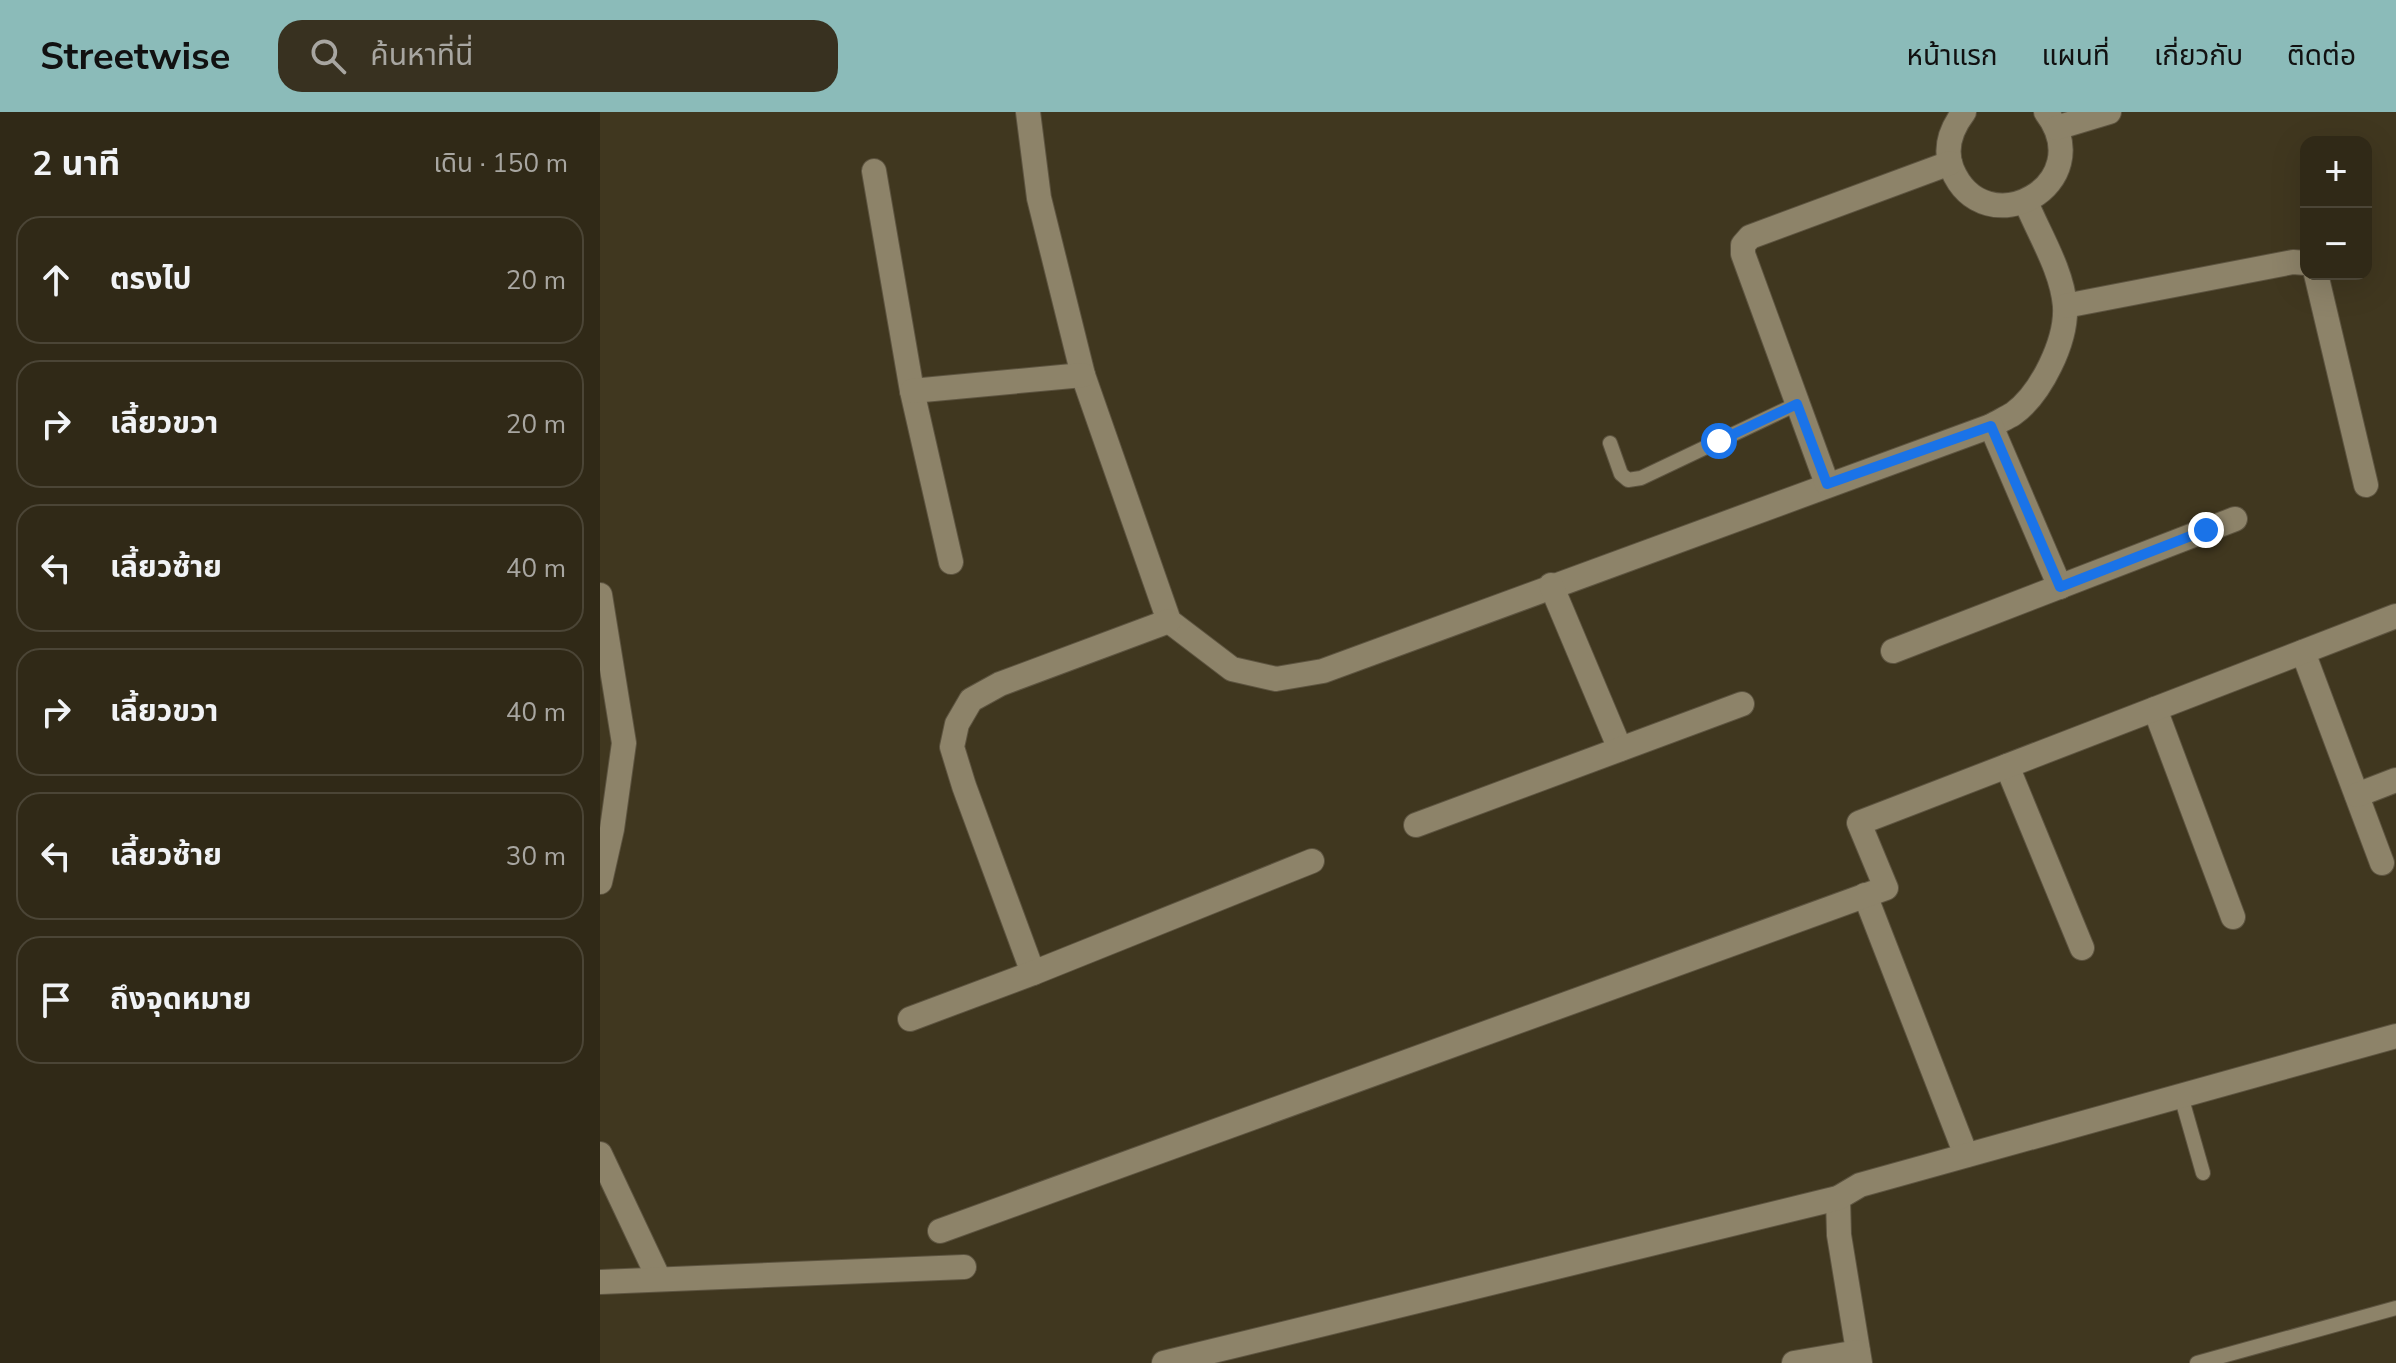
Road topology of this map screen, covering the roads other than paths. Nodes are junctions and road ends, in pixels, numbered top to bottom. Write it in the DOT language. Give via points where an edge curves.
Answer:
graph roads {
  1 [pos="1028,112"];
  2 [pos="1964,112"];
  3 [pos="2109,112"];
  4 [pos="2051,120"];
  5 [pos="1950,163"];
  6 [pos="874,171"];
  7 [pos="2026,202"];
  8 [pos="2300,263"];
  9 [pos="2317,280"];
  10 [pos="2065,306"];
  11 [pos="1083,375"];
  12 [pos="912,391"];
  13 [pos="1797,404"];
  14 [pos="1991,426"];
  15 [pos="1610,443"];
  16 [pos="1827,484"];
  17 [pos="2366,485"];
  18 [pos="2235,519"];
  19 [pos="951,562"];
  20 [pos="1551,585"];
  21 [pos="2060,587"];
  22 [pos="600,595"];
  23 [pos="2396,616"];
  24 [pos="1169,621"];
  25 [pos="1893,651"];
  26 [pos="2303,652"];
  27 [pos="605,660"];
  28 [pos="1742,704"];
  29 [pos="2155,709"];
  30 [pos="1620,749"];
  31 [pos="2007,766"];
  32 [pos="2396,780"];
  33 [pos="2357,795"];
  34 [pos="1416,825"];
  35 [pos="606,829"];
  36 [pos="1312,861"];
  37 [pos="2382,863"];
  38 [pos="600,882"];
  39 [pos="1865,895"];
  40 [pos="2233,917"];
  41 [pos="2082,948"];
  42 [pos="1033,973"];
  43 [pos="910,1019"];
  44 [pos="2396,1036"];
  45 [pos="2181,1096"];
  46 [pos="600,1154"];
  47 [pos="1966,1155"];
  48 [pos="2203,1173"];
  49 [pos="1838,1198"];
  50 [pos="940,1231"];
  51 [pos="964,1267"];
  52 [pos="659,1279"];
  53 [pos="600,1282"];
  54 [pos="2396,1308"];
  55 [pos="1859,1358"];
  56 [pos="1164,1363"];
  57 [pos="1794,1363"];
  58 [pos="2197,1363"];
  1 -- 11 [label="street" via="1039,198"];
  2 -- 5 [label="street" via="1954,125"];
  3 -- 4 [label="street"];
  4 -- 7 [label="street" via="2061,145 2059,163 2053,179"];
  5 -- 7 [label="street" via="1970,195 1988,204"];
  5 -- 13 [label="street" via="1750,237 1743,245"];
  6 -- 12 [label="street"];
  7 -- 10 [label="street"];
  8 -- 10 [label="street"];
  9 -- 17 [label="street"];
  10 -- 14 [label="street" via="2056,354 2046,372 2014,413"];
  11 -- 12 [label="street"];
  11 -- 24 [label="street"];
  12 -- 19 [label="street"];
  13 -- 15 [label="lane" via="1641,478 1628,480 1621,474"];
  13 -- 16 [label="street"];
  14 -- 16 [label="street"];
  14 -- 21 [label="street"];
  16 -- 20 [label="street"];
  18 -- 21 [label="street"];
  20 -- 24 [label="street" via="1323,671 1276,679 1232,669"];
  20 -- 30 [label="street"];
  21 -- 25 [label="street"];
  22 -- 27 [label="street"];
  23 -- 26 [label="street"];
  24 -- 42 [label="street" via="1000,684 971,700 957,724 952,747"];
  26 -- 29 [label="street"];
  26 -- 33 [label="street"];
  27 -- 35 [label="street" via="624,743"];
  28 -- 30 [label="street"];
  29 -- 31 [label="street"];
  29 -- 40 [label="street"];
  30 -- 34 [label="street"];
  31 -- 39 [label="street" via="1859,823 1886,888"];
  31 -- 41 [label="street"];
  32 -- 33 [label="street"];
  33 -- 37 [label="street"];
  35 -- 38 [label="street"];
  36 -- 42 [label="street"];
  39 -- 47 [label="street"];
  39 -- 50 [label="street"];
  42 -- 43 [label="street"];
  44 -- 45 [label="street"];
  45 -- 47 [label="street"];
  45 -- 48 [label="lane"];
  46 -- 52 [label="street"];
  47 -- 49 [label="street" via="1860,1185"];
  49 -- 55 [label="street"];
  49 -- 56 [label="street"];
  51 -- 52 [label="street"];
  52 -- 53 [label="street"];
  54 -- 58 [label="lane"];
  55 -- 57 [label="street"];
}
